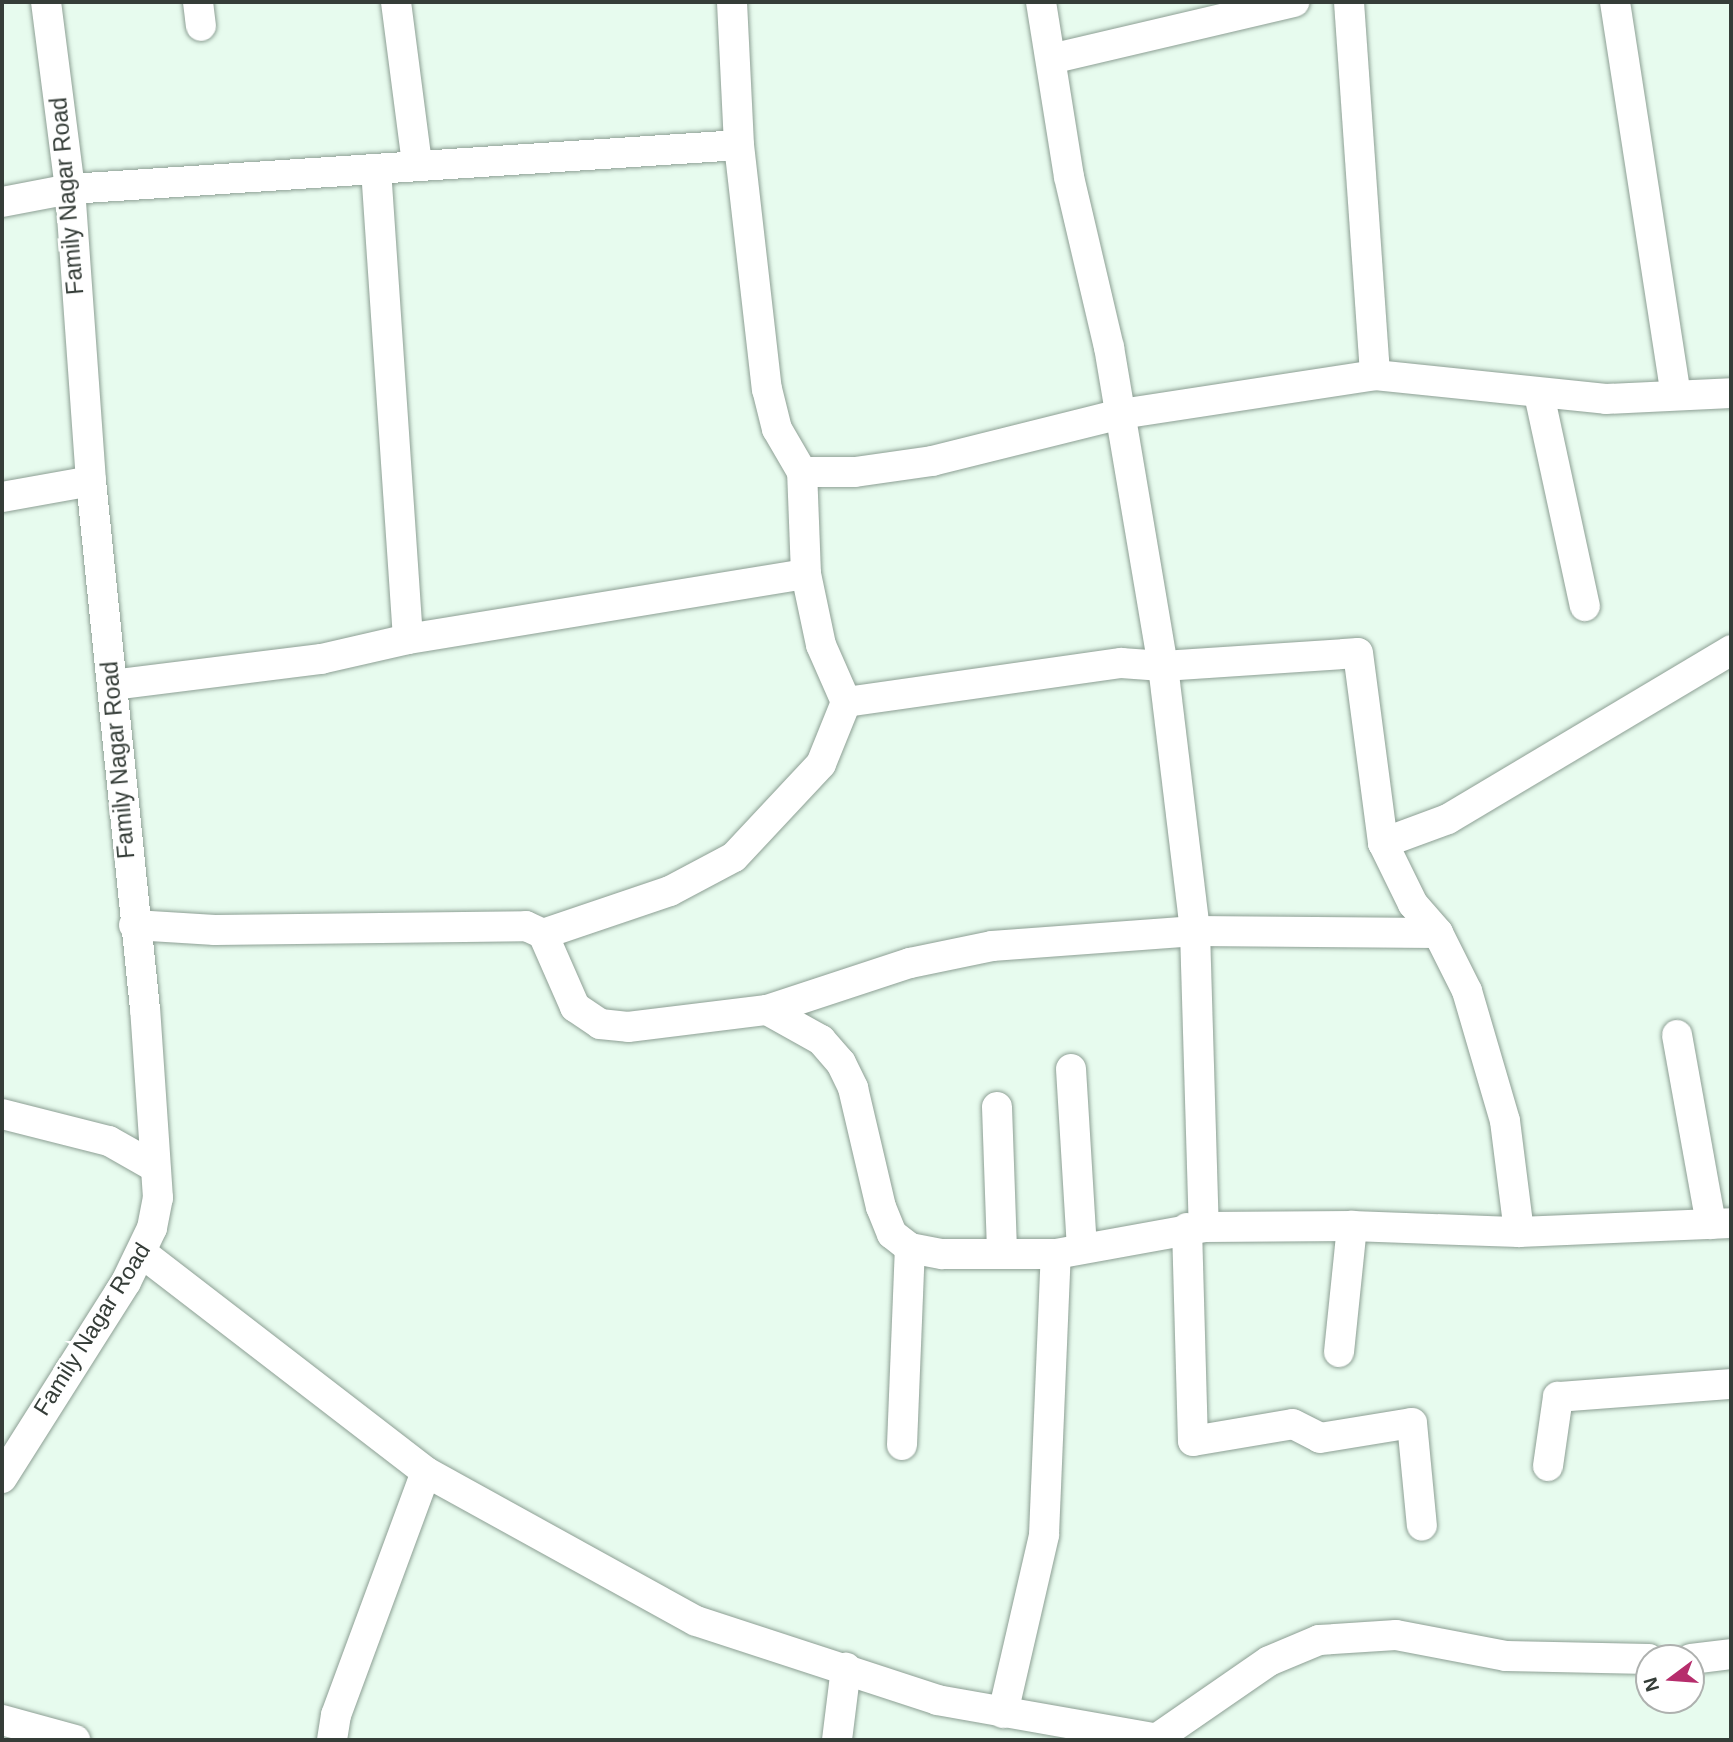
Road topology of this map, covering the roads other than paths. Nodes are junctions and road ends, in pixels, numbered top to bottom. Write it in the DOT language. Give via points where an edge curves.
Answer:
graph roads {
  1 [pos="46,2"];
  2 [pos="396,2"];
  3 [pos="732,2"];
  4 [pos="1041,2"];
  5 [pos="1294,2"];
  6 [pos="1349,2"];
  7 [pos="1615,2"];
  8 [pos="1051,59"];
  9 [pos="739,145"];
  10 [pos="417,164"];
  11 [pos="376,169"];
  12 [pos="70,189"];
  13 [pos="2,202"];
  14 [pos="1375,375"];
  15 [pos="1731,393"];
  16 [pos="1539,394"];
  17 [pos="1676,394"];
  18 [pos="1121,414"];
  19 [pos="802,472"];
  20 [pos="90,481"];
  21 [pos="2,497"];
  22 [pos="806,574"];
  23 [pos="1585,606"];
  24 [pos="408,639"];
  25 [pos="1731,650"];
  26 [pos="1163,666"];
  27 [pos="112,685"];
  28 [pos="846,702"];
  29 [pos="1382,843"];
  30 [pos="134,925"];
  31 [pos="1195,931"];
  32 [pos="1438,933"];
  33 [pos="543,934"];
  34 [pos="767,1010"];
  35 [pos="1677,1035"];
  36 [pos="1071,1069"];
  37 [pos="997,1107"];
  38 [pos="2,1114"];
  39 [pos="155,1167"];
  40 [pos="1721,1223"];
  41 [pos="1352,1226"];
  42 [pos="1195,1228"];
  43 [pos="1519,1233"];
  44 [pos="910,1248"];
  45 [pos="1069,1251"];
  46 [pos="1002,1252"];
  47 [pos="142,1254"];
  48 [pos="1339,1352"];
  49 [pos="1731,1384"];
  50 [pos="902,1445"];
  51 [pos="1549,1466"];
  52 [pos="426,1472"];
  53 [pos="2,1478"];
  54 [pos="1422,1526"];
  55 [pos="1731,1654"];
  56 [pos="1705,1657"];
  57 [pos="1635,1659"];
  58 [pos="846,1668"];
  59 [pos="1003,1713"];
  60 [pos="2,1720"];
  61 [pos="1160,1739"];
  62 [pos="75,1740"];
  63 [pos="332,1740"];
  64 [pos="837,1740"];
  1 -- 12 [label="street, Family Nagar Road"];
  2 -- 10 [label="street"];
  3 -- 9 [label="street"];
  4 -- 8 [label="street"];
  5 -- 8 [label="street"];
  6 -- 14 [label="street"];
  7 -- 17 [label="street"];
  8 -- 18 [label="street" via="1069,177"];
  9 -- 10 [label="street"];
  9 -- 19 [label="street" via="767,389 777,429"];
  10 -- 11 [label="street"];
  11 -- 12 [label="street"];
  11 -- 24 [label="street"];
  12 -- 13 [label="street"];
  12 -- 20 [label="street, Family Nagar Road"];
  14 -- 16 [label="street"];
  14 -- 18 [label="street"];
  15 -- 17 [label="street"];
  16 -- 17 [label="street" via="1606,399"];
  16 -- 23 [label="street"];
  18 -- 19 [label="street" via="932,461 855,472"];
  18 -- 26 [label="street"];
  19 -- 22 [label="street"];
  20 -- 21 [label="street"];
  20 -- 27 [label="street, Family Nagar Road"];
  22 -- 24 [label="street"];
  22 -- 28 [label="street" via="821,645"];
  24 -- 27 [label="street" via="321,659"];
  25 -- 29 [label="street" via="1448,819"];
  26 -- 28 [label="street" via="1121,663"];
  26 -- 29 [label="street" via="1358,653"];
  26 -- 31 [label="street"];
  27 -- 30 [label="street, Family Nagar Road"];
  28 -- 33 [label="street" via="821,764 734,857 670,891"];
  29 -- 32 [label="street" via="1413,904"];
  30 -- 33 [label="street" via="215,930 526,926"];
  30 -- 39 [label="street, Family Nagar Road" via="145,1009"];
  31 -- 32 [label="street"];
  31 -- 34 [label="street" via="992,946 910,963"];
  31 -- 42 [label="street"];
  32 -- 43 [label="street" via="1467,991 1487,1050 1504,1121"];
  33 -- 34 [label="street" via="575,1007 600,1024 628,1027"];
  34 -- 44 [label="street" via="821,1040 841,1063 853,1088 881,1207 892,1234"];
  35 -- 40 [label="street"];
  36 -- 45 [label="street"];
  37 -- 46 [label="street"];
  38 -- 39 [label="street" via="109,1141"];
  39 -- 47 [label="street, Family Nagar Road" via="158,1198"];
  40 -- 43 [label="street"];
  41 -- 42 [label="street"];
  41 -- 43 [label="street"];
  41 -- 48 [label="street"];
  42 -- 45 [label="street"];
  42 -- 54 [label="street" via="1193,1441 1293,1424 1320,1438 1412,1423"];
  44 -- 46 [label="street" via="942,1254"];
  44 -- 50 [label="street"];
  45 -- 46 [label="street"];
  45 -- 59 [label="street" via="1044,1535"];
  47 -- 52 [label="street"];
  47 -- 53 [label="street, Family Nagar Road"];
  49 -- 51 [label="street" via="1558,1397"];
  52 -- 58 [label="street" via="696,1621"];
  52 -- 63 [label="street" via="336,1715"];
  55 -- 56 [label="street"];
  57 -- 61 [label="street" via="1506,1657 1396,1635 1319,1640 1269,1661"];
  58 -- 59 [label="street" via="937,1700"];
  58 -- 64 [label="street"];
  59 -- 61 [label="street"];
  60 -- 62 [label="street"];
}
